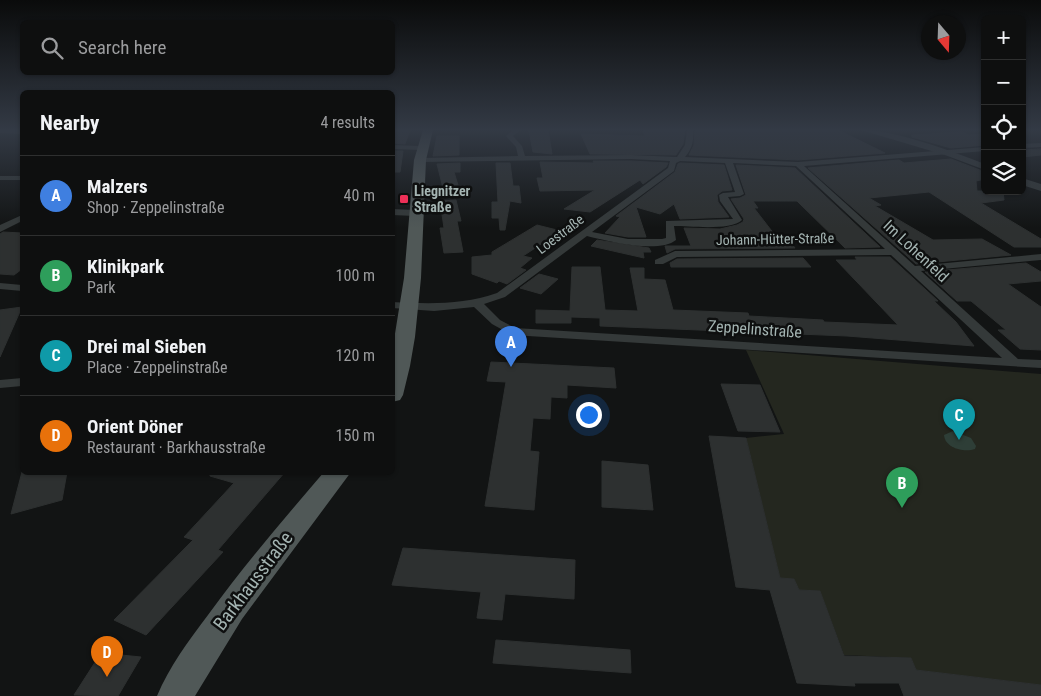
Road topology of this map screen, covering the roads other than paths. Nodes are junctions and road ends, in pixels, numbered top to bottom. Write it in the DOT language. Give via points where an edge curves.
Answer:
graph roads {
  1 [pos="419,162"];
  2 [pos="673,162"];
  3 [pos="729,162"];
  4 [pos="771,162"];
  5 [pos="815,162"];
  6 [pos="798,164"];
  7 [pos="0,178"];
  8 [pos="20,178"];
  9 [pos="1026,182"];
  10 [pos="1041,188"];
  11 [pos="395,212"];
  12 [pos="415,213"];
  13 [pos="20,219"];
  14 [pos="0,230"];
  15 [pos="586,233"];
  16 [pos="894,252"];
  17 [pos="1041,257"];
  18 [pos="659,262"];
  19 [pos="912,269"];
  20 [pos="0,286"];
  21 [pos="20,288"];
  22 [pos="477,303"];
  23 [pos="395,306"];
  24 [pos="411,307"];
  25 [pos="1014,362"];
  26 [pos="1041,364"];
  27 [pos="20,382"];
  28 [pos="0,384"];
  29 [pos="395,386"];
  30 [pos="337,475"];
  31 [pos="174,696"];
  1 -- 12 [label="main road"];
  2 -- 15 [label="street, Loestraße" via="670,169"];
  3 -- 15 [label="street" via="740,194 723,195 724,202 738,220 732,223 669,223 671,240 668,241 621,241"];
  4 -- 6 [label="street"];
  5 -- 6 [label="street"];
  6 -- 16 [label="street, Im Lohenfeld"];
  7 -- 8 [label="street"];
  9 -- 10 [label="street"];
  11 -- 12 [label="street"];
  12 -- 24 [label="main road"];
  13 -- 14 [label="street"];
  15 -- 22 [label="street, Loestraße" via="511,289"];
  16 -- 18 [label="street, Johann-Hütter-Straße" via="675,254"];
  16 -- 19 [label="street, Im Lohenfeld"];
  17 -- 19 [label="street"];
  19 -- 25 [label="street, Im Lohenfeld"];
  20 -- 21 [label="street"];
  22 -- 24 [label="street, Loestraße" via="444,308"];
  22 -- 25 [label="street, Zeppelinstraße" via="496,322 512,331"];
  23 -- 24 [label="street"];
  24 -- 29 [label="main road"];
  25 -- 26 [label="street, Zeppelinstraße"];
  27 -- 28 [label="street"];
  30 -- 31 [label="main road, Barkhausstraße" via="226,615"];
}
